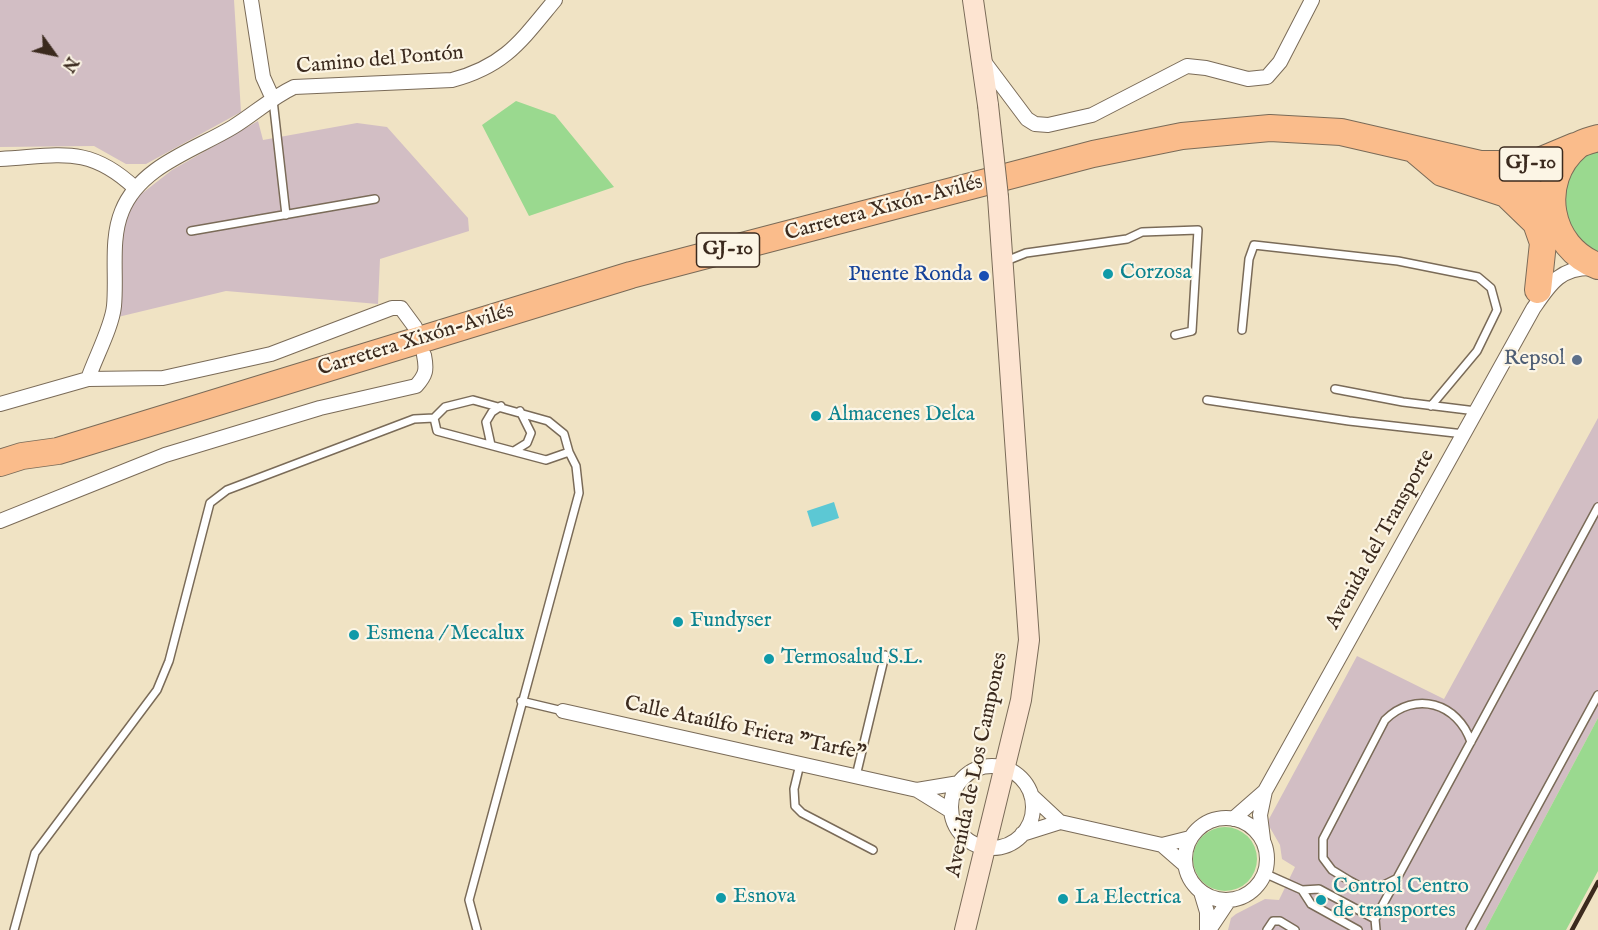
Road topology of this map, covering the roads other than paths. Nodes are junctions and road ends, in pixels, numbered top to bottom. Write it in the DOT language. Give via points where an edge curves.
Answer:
graph roads {
  1 [pos="251,0"];
  2 [pos="555,0"];
  3 [pos="973,0"];
  4 [pos="1312,0"];
  5 [pos="982,59"];
  6 [pos="272,98"];
  7 [pos="1588,141"];
  8 [pos="1412,147"];
  9 [pos="0,159"];
  10 [pos="1480,164"];
  11 [pos="135,188"];
  12 [pos="375,199"];
  13 [pos="1551,202"];
  14 [pos="286,215"];
  15 [pos="191,231"];
  16 [pos="1559,235"];
  17 [pos="1004,262"];
  18 [pos="1598,267"];
  19 [pos="1535,300"];
  20 [pos="415,327"];
  21 [pos="1242,330"];
  22 [pos="1175,335"];
  23 [pos="424,355"];
  24 [pos="88,379"];
  25 [pos="1335,389"];
  26 [pos="1207,400"];
  27 [pos="0,405"];
  28 [pos="501,406"];
  29 [pos="1431,406"];
  30 [pos="520,411"];
  31 [pos="1476,411"];
  32 [pos="434,418"];
  33 [pos="1464,434"];
  34 [pos="491,446"];
  35 [pos="58,451"];
  36 [pos="514,452"];
  37 [pos="569,453"];
  38 [pos="0,463"];
  39 [pos="0,476"];
  40 [pos="1598,507"];
  41 [pos="0,521"];
  42 [pos="885,655"];
  43 [pos="1598,695"];
  44 [pos="521,701"];
  45 [pos="563,711"];
  46 [pos="1471,742"];
  47 [pos="800,764"];
  48 [pos="1004,768"];
  49 [pos="856,776"];
  50 [pos="958,783"];
  51 [pos="917,790"];
  52 [pos="1265,791"];
  53 [pos="1031,795"];
  54 [pos="951,811"];
  55 [pos="1233,819"];
  56 [pos="1060,822"];
  57 [pos="1022,834"];
  58 [pos="1190,838"];
  59 [pos="1263,843"];
  60 [pos="1162,845"];
  61 [pos="985,848"];
  62 [pos="873,850"];
  63 [pos="1185,865"];
  64 [pos="1264,873"];
  65 [pos="1397,878"];
  66 [pos="1302,890"];
  67 [pos="1201,892"];
  68 [pos="1228,900"];
  69 [pos="1375,919"];
  70 [pos="14,930"];
  71 [pos="477,930"];
  72 [pos="965,930"];
  73 [pos="1208,930"];
  74 [pos="1267,930"];
  75 [pos="1294,930"];
  76 [pos="1358,930"];
  77 [pos="1376,930"];
  78 [pos="1470,930"];
  1 -- 6 [label="street" via="263,77"];
  2 -- 6 [label="street, Camino del Pontón" via="498,63 476,74 452,80 294,87"];
  3 -- 5 [label="street, Avenida de Los Campones"];
  4 -- 5 [label="street" via="1268,77 1248,79 1187,66 1092,116 1048,125 1028,119"];
  5 -- 17 [label="street, Avenida de Los Campones, bridge"];
  6 -- 11 [label="street, Camino del Pontón" via="233,127 168,162"];
  6 -- 14 [label="lane"];
  7 -- 10 [label="highway, Carretera Xixón-Avilés / GJ-10" via="1533,164"];
  7 -- 13 [label="highway, GJ-10" via="1558,170"];
  8 -- 10 [label="highway, Carretera Xixón-Avilés / GJ-10"];
  8 -- 19 [label="highway" via="1442,173 1506,194 1536,223 1543,243"];
  8 -- 35 [label="highway, Carretera Xixón-Avilés / GJ-10" via="1341,132 1270,128 1182,136 1094,154 631,275"];
  9 -- 11 [label="street" via="73,155 93,159"];
  10 -- 13 [label="highway, Carretera Xixón-Avilés / GJ-10"];
  11 -- 24 [label="street" via="122,211 114,260 114,308"];
  12 -- 14 [label="lane"];
  13 -- 16 [label="highway, GJ-10"];
  14 -- 15 [label="lane"];
  16 -- 18 [label="highway" via="1570,249"];
  16 -- 19 [label="street"];
  17 -- 22 [label="lane" via="1026,253 1127,239 1142,232 1198,230 1192,331"];
  17 -- 48 [label="street, Avenida de Los Campones" via="1029,640 1021,700"];
  18 -- 19 [label="street" via="1563,272"];
  19 -- 31 [label="street, Avenida del Transporte"];
  20 -- 24 [label="street" via="401,308 392,308 271,354 187,374"];
  21 -- 29 [label="lane" via="1254,245 1398,261 1478,277 1491,288 1497,310 1478,351"];
  23 -- 41 [label="street" via="425,376 416,386 320,408 165,455"];
  24 -- 27 [label="street"];
  25 -- 29 [label="lane"];
  26 -- 33 [label="lane"];
  28 -- 30 [label="lane"];
  28 -- 32 [label="lane" via="473,400 445,407"];
  28 -- 34 [label="lane" via="486,422"];
  29 -- 31 [label="lane"];
  30 -- 36 [label="lane" via="531,433 527,443"];
  30 -- 37 [label="lane" via="548,421 564,434"];
  31 -- 33 [label="street, Avenida del Transporte"];
  32 -- 34 [label="lane" via="437,431"];
  32 -- 70 [label="lane" via="414,419 226,490 210,503 169,661 156,690 35,853"];
  33 -- 52 [label="street, Avenida del Transporte"];
  34 -- 36 [label="lane"];
  35 -- 38 [label="highway, GJ-10"];
  35 -- 39 [label="highway, GJ-10"];
  36 -- 37 [label="lane" via="546,460"];
  37 -- 44 [label="lane" via="576,466 579,493"];
  40 -- 46 [label="lane"];
  42 -- 49 [label="lane"];
  43 -- 78 [label="lane"];
  44 -- 45 [label="lane"];
  44 -- 71 [label="lane" via="469,900"];
  45 -- 47 [label="street, Calle Ataúlfo Friera \"Tarfe\""];
  46 -- 65 [label="lane"];
  46 -- 65 [label="lane" via="1458,718 1428,704 1397,708 1385,720 1323,839 1323,858 1332,870 1361,887 1384,885"];
  47 -- 49 [label="street, Calle Ataúlfo Friera \"Tarfe\""];
  47 -- 62 [label="lane" via="794,789 795,806"];
  48 -- 50 [label="street" via="979,768"];
  48 -- 53 [label="street" via="1025,783"];
  48 -- 61 [label="street, Avenida de Los Campones"];
  49 -- 51 [label="street, Calle Ataúlfo Friera \"Tarfe\""];
  50 -- 51 [label="street, Calle Ataúlfo Friera \"Tarfe\""];
  50 -- 54 [label="street"];
  51 -- 54 [label="street, Calle Ataúlfo Friera \"Tarfe\""];
  52 -- 55 [label="street"];
  52 -- 59 [label="street" via="1260,815"];
  53 -- 56 [label="street"];
  53 -- 57 [label="street" via="1030,822"];
  54 -- 61 [label="street" via="962,835"];
  55 -- 58 [label="street" via="1209,822"];
  55 -- 59 [label="street" via="1256,831"];
  56 -- 57 [label="street"];
  56 -- 60 [label="street"];
  57 -- 61 [label="street" via="999,848"];
  58 -- 60 [label="street"];
  58 -- 63 [label="street"];
  59 -- 64 [label="street"];
  60 -- 63 [label="street"];
  61 -- 72 [label="street, Avenida de Los Campones"];
  63 -- 67 [label="street"];
  64 -- 66 [label="lane"];
  64 -- 68 [label="street" via="1250,892"];
  65 -- 69 [label="lane"];
  66 -- 69 [label="lane" via="1319,889"];
  66 -- 76 [label="lane" via="1311,904"];
  67 -- 68 [label="street"];
  67 -- 73 [label="street" via="1208,912"];
  68 -- 73 [label="street"];
  69 -- 77 [label="lane"];
  74 -- 75 [label="lane" via="1273,921"];
}
